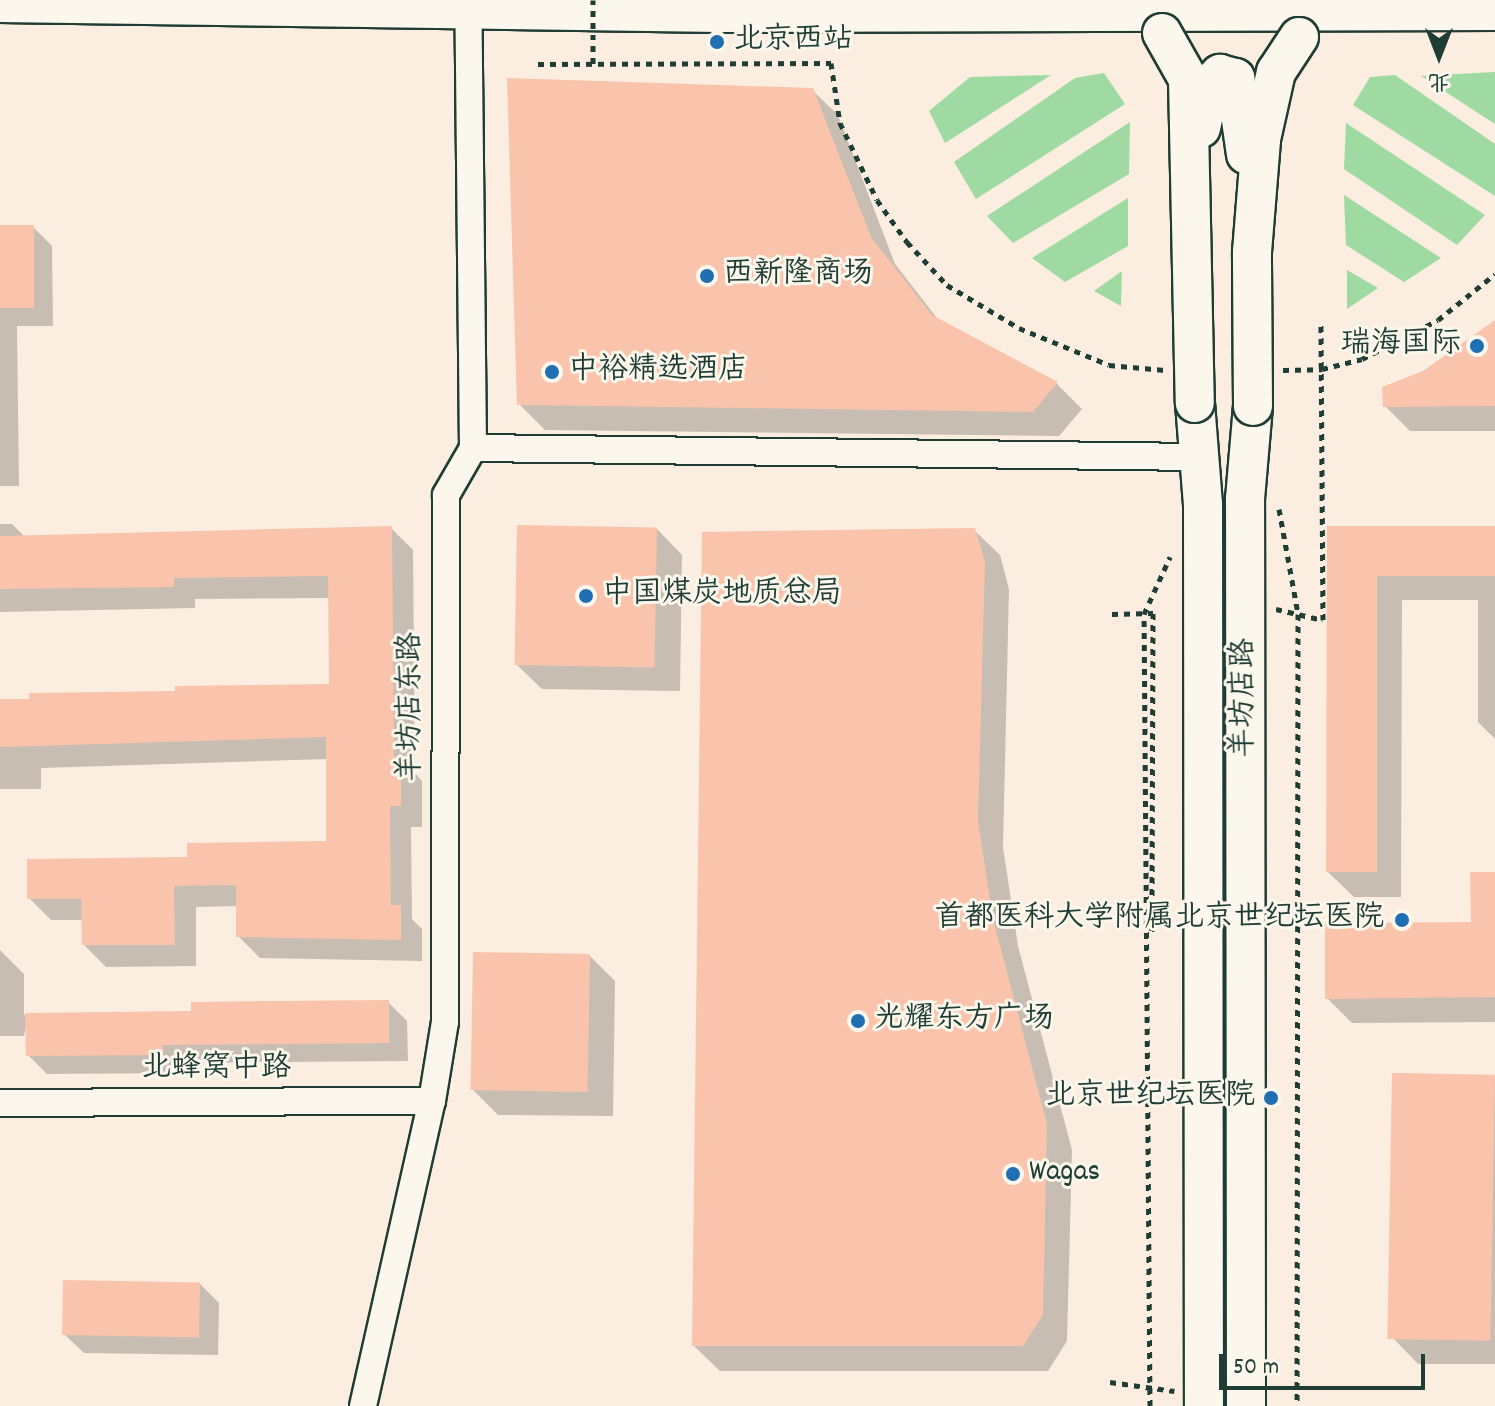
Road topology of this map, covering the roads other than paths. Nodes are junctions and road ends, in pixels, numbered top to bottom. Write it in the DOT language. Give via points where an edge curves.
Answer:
graph roads {
  1 [pos="21,2"];
  2 [pos="485,5"];
  3 [pos="1495,11"];
  4 [pos="1327,12"];
  5 [pos="1148,23"];
  6 [pos="1194,188"];
  7 [pos="1252,252"];
  8 [pos="473,448"];
  9 [pos="1199,457"];
  10 [pos="432,1101"];
  11 [pos="0,1103"];
  12 [pos="1204,1402"];
  13 [pos="363,1406"];
  14 [pos="1246,1406"];
  1 -- 2 [label="main road"];
  2 -- 5 [label="main road"];
  2 -- 8 [label="street"];
  3 -- 4 [label="main road"];
  4 -- 5 [label="main road"];
  4 -- 7 [label="main road, 羊坊店路, bridge" via="1299,37 1276,72"];
  5 -- 6 [label="main road, 羊坊店路, bridge" via="1188,79"];
  6 -- 7 [label="main road, bridge" via="1211,83 1220,74 1235,78 1246,132"];
  6 -- 9 [label="main road, 羊坊店路, bridge"];
  7 -- 14 [label="main road, 羊坊店路, bridge" via="1253,406 1245,499"];
  8 -- 9 [label="street"];
  8 -- 10 [label="street, 羊坊店东路" via="446,495 445,1022"];
  9 -- 12 [label="main road, 羊坊店路"];
  10 -- 11 [label="street, 北蜂窝中路"];
  10 -- 13 [label="street, 羊坊店东路"];
}
